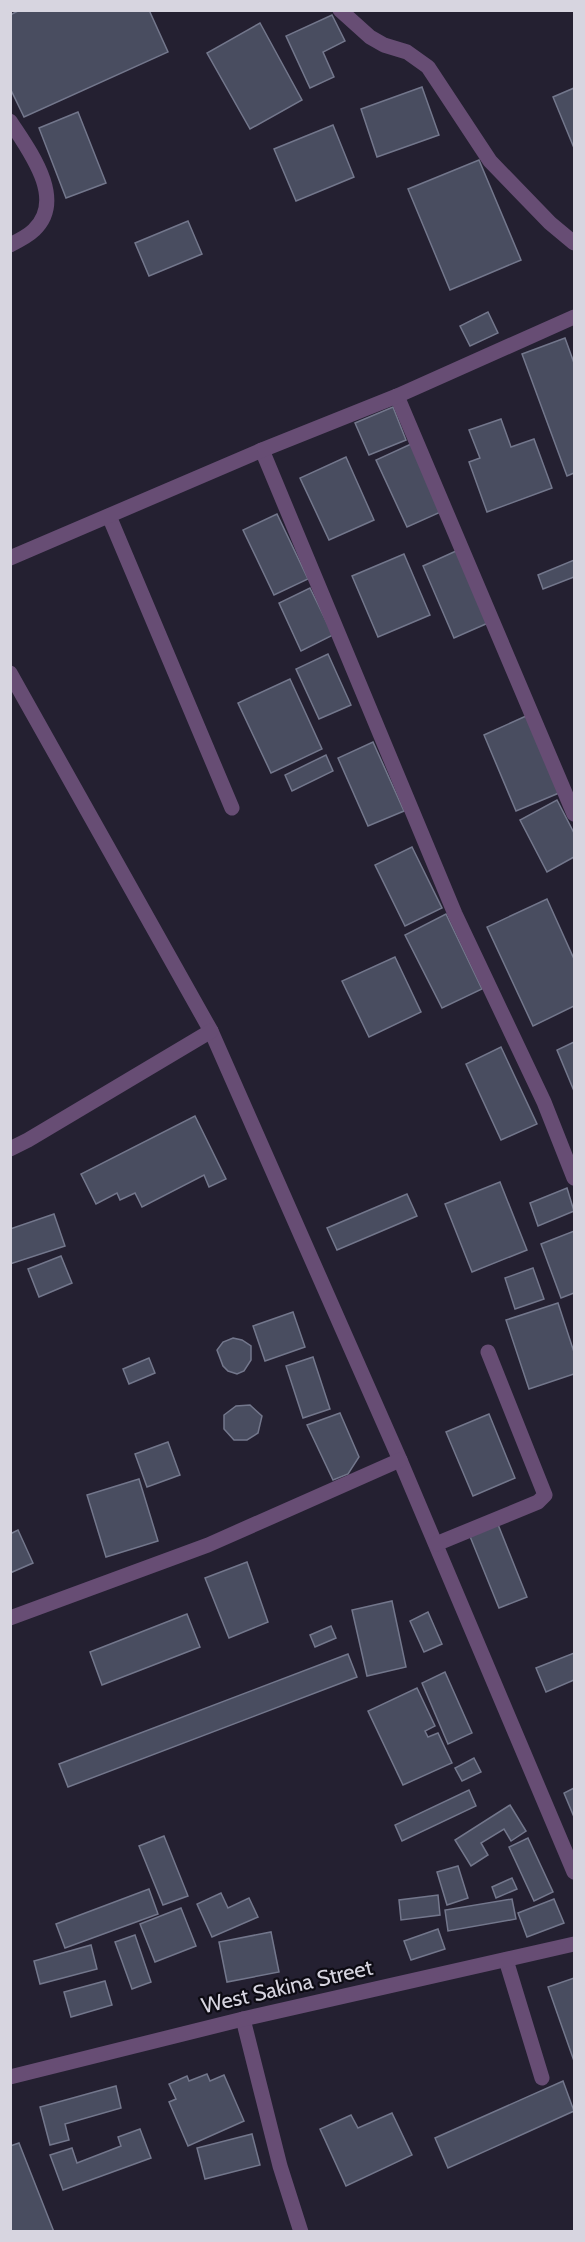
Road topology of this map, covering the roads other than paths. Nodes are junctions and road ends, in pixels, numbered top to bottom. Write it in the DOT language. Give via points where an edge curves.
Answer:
graph roads {
  1 [pos="340,10"];
  2 [pos="10,121"];
  3 [pos="574,243"];
  4 [pos="10,245"];
  5 [pos="574,317"];
  6 [pos="397,396"];
  7 [pos="262,450"];
  8 [pos="109,516"];
  9 [pos="10,558"];
  10 [pos="10,673"];
  11 [pos="232,808"];
  12 [pos="574,814"];
  13 [pos="211,1031"];
  14 [pos="10,1149"];
  15 [pos="574,1178"];
  16 [pos="488,1352"];
  17 [pos="400,1460"];
  18 [pos="436,1544"];
  19 [pos="10,1618"];
  20 [pos="574,1872"];
  21 [pos="574,1944"];
  22 [pos="506,1959"];
  23 [pos="243,2019"];
  24 [pos="10,2077"];
  25 [pos="542,2078"];
  26 [pos="301,2232"];
  1 -- 3 [label="street" via="370,37 407,52 428,67 490,161"];
  2 -- 4 [label="street" via="45,185 48,208 35,230"];
  5 -- 6 [label="street"];
  6 -- 7 [label="street"];
  6 -- 12 [label="street"];
  7 -- 8 [label="street"];
  7 -- 15 [label="street" via="455,914 544,1102"];
  8 -- 9 [label="street"];
  8 -- 11 [label="street"];
  10 -- 13 [label="street"];
  13 -- 14 [label="street"];
  13 -- 17 [label="street"];
  16 -- 18 [label="street" via="545,1495 538,1502"];
  17 -- 18 [label="street"];
  17 -- 19 [label="street" via="208,1545"];
  18 -- 20 [label="street"];
  21 -- 22 [label="street, West Sakina Street"];
  22 -- 23 [label="street, West Sakina Street"];
  22 -- 25 [label="street"];
  23 -- 24 [label="street, West Sakina Street"];
  23 -- 26 [label="street"];
}
